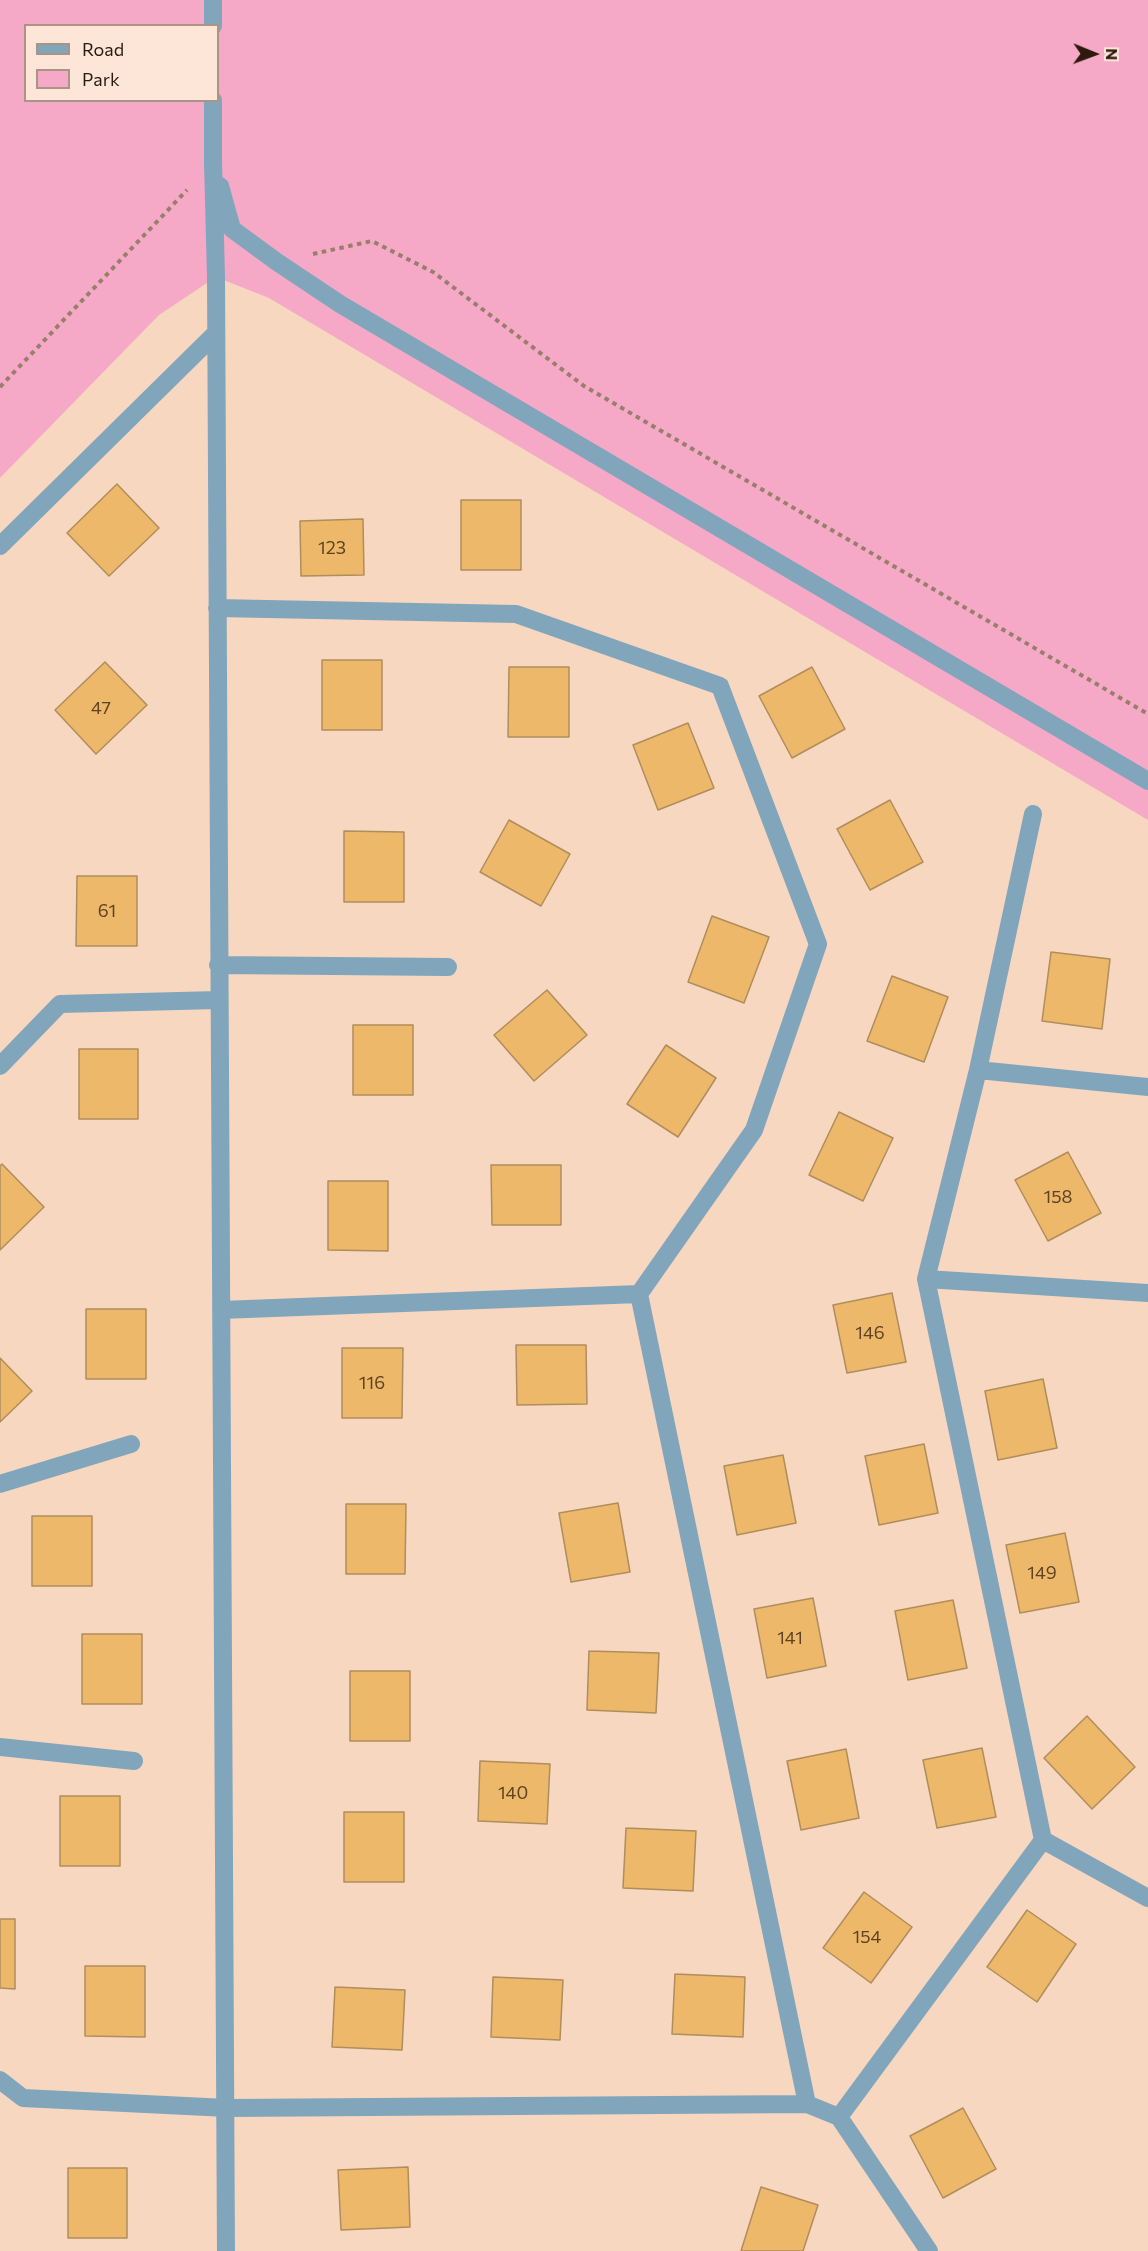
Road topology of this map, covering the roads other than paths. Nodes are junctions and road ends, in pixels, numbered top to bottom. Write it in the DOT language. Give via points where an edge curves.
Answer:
graph roads {
  1 [pos="213,0"];
  2 [pos="213,24"];
  3 [pos="213,102"];
  4 [pos="213,162"];
  5 [pos="215,334"];
  6 [pos="0,546"];
  7 [pos="217,608"];
  8 [pos="1148,781"];
  9 [pos="1033,814"];
  10 [pos="218,965"];
  11 [pos="448,967"];
  12 [pos="218,1000"];
  13 [pos="0,1066"];
  14 [pos="978,1070"];
  15 [pos="1148,1087"];
  16 [pos="926,1279"];
  17 [pos="1148,1293"];
  18 [pos="639,1294"];
  19 [pos="221,1310"];
  20 [pos="131,1444"];
  21 [pos="0,1484"];
  22 [pos="0,1747"];
  23 [pos="134,1761"];
  24 [pos="1043,1840"];
  25 [pos="1148,1898"];
  26 [pos="0,2080"];
  27 [pos="807,2104"];
  28 [pos="227,2108"];
  29 [pos="839,2117"];
  30 [pos="226,2251"];
  31 [pos="928,2251"];
  1 -- 2 [label="street"];
  3 -- 4 [label="street"];
  4 -- 5 [label="street"];
  4 -- 8 [label="street" via="232,229 340,304"];
  5 -- 6 [label="street"];
  5 -- 7 [label="street"];
  7 -- 10 [label="street"];
  7 -- 18 [label="street" via="516,614 720,686 818,944 754,1130"];
  9 -- 14 [label="street"];
  10 -- 11 [label="street"];
  10 -- 12 [label="street"];
  12 -- 13 [label="street" via="60,1004"];
  12 -- 19 [label="street"];
  14 -- 15 [label="street"];
  14 -- 16 [label="street"];
  16 -- 17 [label="street"];
  16 -- 24 [label="street"];
  18 -- 19 [label="street"];
  18 -- 27 [label="street"];
  19 -- 28 [label="street"];
  20 -- 21 [label="street"];
  22 -- 23 [label="street"];
  24 -- 25 [label="street"];
  24 -- 29 [label="street"];
  26 -- 28 [label="street" via="23,2098"];
  27 -- 28 [label="street"];
  27 -- 29 [label="street"];
  28 -- 30 [label="street"];
  29 -- 31 [label="street"];
}
